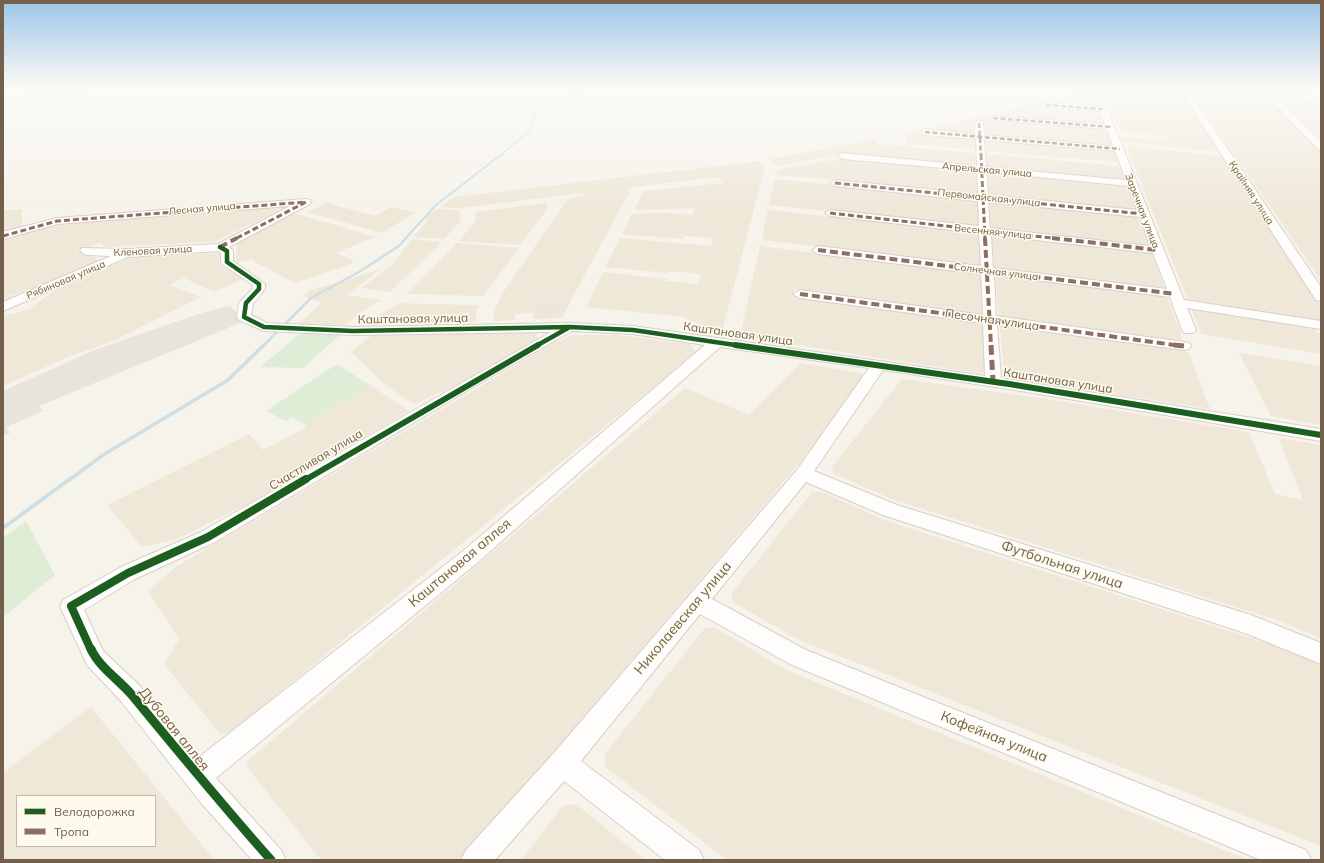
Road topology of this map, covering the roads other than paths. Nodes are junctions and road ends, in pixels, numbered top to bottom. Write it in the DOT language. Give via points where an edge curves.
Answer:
graph roads {
  1 [pos="979,127"];
  2 [pos="1111,127"];
  3 [pos="1208,127"];
  4 [pos="1302,127"];
  5 [pos="925,132"];
  6 [pos="980,136"];
  7 [pos="1321,146"];
  8 [pos="1120,148"];
  9 [pos="842,156"];
  10 [pos="835,182"];
  11 [pos="1131,183"];
  12 [pos="983,198"];
  13 [pos="830,213"];
  14 [pos="1143,214"];
  15 [pos="984,231"];
  16 [pos="3,236"];
  17 [pos="220,247"];
  18 [pos="818,250"];
  19 [pos="1157,250"];
  20 [pos="86,251"];
  21 [pos="129,253"];
  22 [pos="987,270"];
  23 [pos="800,294"];
  24 [pos="1321,297"];
  25 [pos="1177,298"];
  26 [pos="3,307"];
  27 [pos="989,319"];
  28 [pos="1321,325"];
  29 [pos="570,327"];
  30 [pos="1189,330"];
  31 [pos="717,342"];
  32 [pos="1184,346"];
  33 [pos="878,366"];
  34 [pos="993,382"];
  35 [pos="1321,435"];
  36 [pos="803,474"];
  37 [pos="697,602"];
  38 [pos="70,606"];
  39 [pos="1321,654"];
  40 [pos="562,763"];
  41 [pos="197,776"];
  42 [pos="271,860"];
  43 [pos="476,860"];
  44 [pos="689,860"];
  45 [pos="1296,860"];
  1 -- 6 [label="street"];
  2 -- 8 [label="street, Заречная улица"];
  3 -- 24 [label="street, Крайняя улица"];
  4 -- 7 [label="street"];
  5 -- 6 [label="street"];
  6 -- 8 [label="street"];
  6 -- 12 [label="street"];
  8 -- 11 [label="street, Заречная улица"];
  9 -- 11 [label="street, Апрельская улица"];
  10 -- 12 [label="street, Первомайская улица"];
  11 -- 14 [label="street, Заречная улица"];
  12 -- 14 [label="street, Первомайская улица"];
  12 -- 15 [label="street"];
  13 -- 15 [label="street, Весенняя улица"];
  14 -- 19 [label="street, Заречная улица"];
  15 -- 19 [label="street, Весенняя улица"];
  15 -- 22 [label="street"];
  16 -- 17 [label="street, Лесная улица" via="57,221 306,202"];
  17 -- 21 [label="street, Кленовая улица"];
  17 -- 29 [label="street, Каштановая улица" via="226,251 227,262 259,284 260,289 246,303 244,317 264,327 353,331"];
  18 -- 22 [label="street, Солнечная улица"];
  19 -- 25 [label="street, Заречная улица"];
  20 -- 21 [label="street, Кленовая улица"];
  21 -- 26 [label="street, Рябиновая улица"];
  22 -- 25 [label="street, Солнечная улица"];
  22 -- 27 [label="street"];
  23 -- 27 [label="street, Песочная улица"];
  25 -- 28 [label="street, Солнечная улица"];
  25 -- 30 [label="street, Заречная улица"];
  27 -- 32 [label="street, Песочная улица"];
  27 -- 34 [label="street"];
  29 -- 31 [label="street, Каштановая улица" via="632,330"];
  29 -- 38 [label="street, Счастливая улица" via="208,537 128,573"];
  31 -- 33 [label="street, Каштановая улица"];
  31 -- 41 [label="street, Каштановая аллея" via="470,557"];
  33 -- 34 [label="street, Каштановая улица"];
  33 -- 36 [label="street, Николаевская улица"];
  34 -- 35 [label="street, Каштановая улица"];
  36 -- 37 [label="street, Николаевская улица"];
  36 -- 39 [label="street, Футбольная улица" via="890,510 1251,625"];
  37 -- 40 [label="street, Николаевская улица"];
  37 -- 45 [label="street, Кофейная улица" via="798,657"];
  38 -- 41 [label="street, Дубовая аллея" via="95,658 129,692"];
  40 -- 43 [label="street, Николаевская улица"];
  40 -- 44 [label="street"];
  41 -- 42 [label="street, Дубовая аллея"];
}
